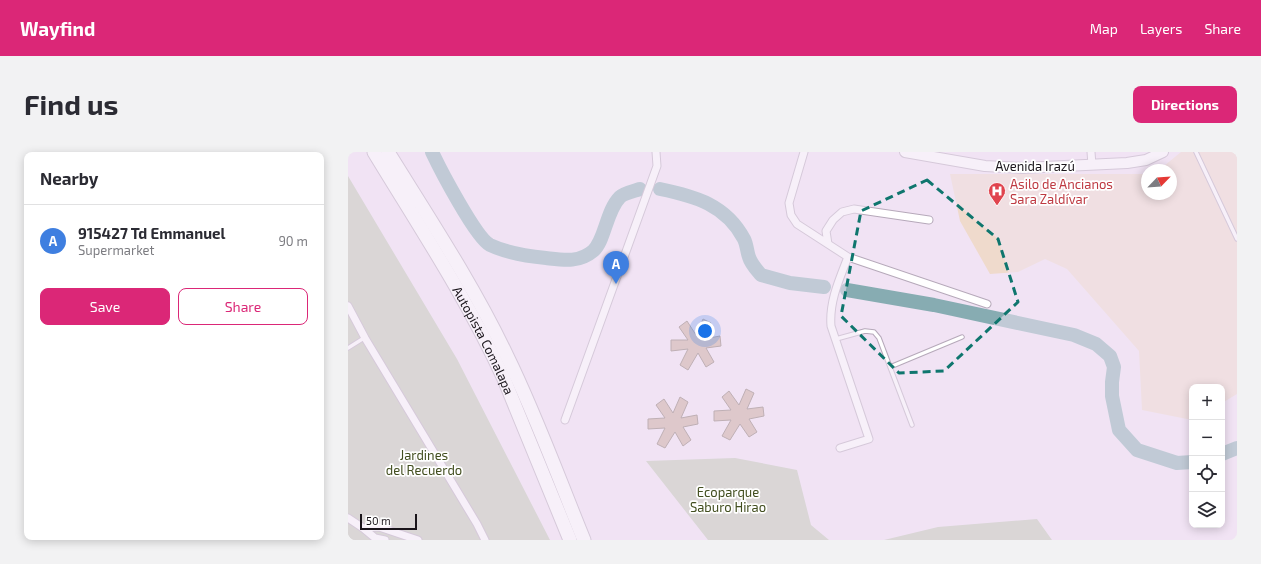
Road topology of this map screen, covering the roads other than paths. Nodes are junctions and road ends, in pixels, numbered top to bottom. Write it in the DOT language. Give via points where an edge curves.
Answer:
graph roads {
  1 [pos="374,152"];
  2 [pos="388,152"];
  3 [pos="656,152"];
  4 [pos="804,152"];
  5 [pos="905,152"];
  6 [pos="1091,152"];
  7 [pos="1163,152"];
  8 [pos="1196,152"];
  9 [pos="927,154"];
  10 [pos="1092,165"];
  11 [pos="929,220"];
  12 [pos="1237,239"];
  13 [pos="828,244"];
  14 [pos="848,257"];
  15 [pos="987,304"];
  16 [pos="348,306"];
  17 [pos="962,337"];
  18 [pos="365,338"];
  19 [pos="835,340"];
  20 [pos="348,348"];
  21 [pos="890,368"];
  22 [pos="565,420"];
  23 [pos="912,425"];
  24 [pos="840,448"];
  25 [pos="348,518"];
  26 [pos="363,528"];
  27 [pos="384,540"];
  28 [pos="418,540"];
  29 [pos="485,540"];
  30 [pos="570,540"];
  31 [pos="584,540"];
  1 -- 30 [label="highway, Autopista Comalapa" via="445,269 491,353"];
  2 -- 31 [label="highway, Autopista Comalapa" via="504,348"];
  3 -- 22 [label="street" via="657,166"];
  4 -- 13 [label="street" via="789,204 791,215 797,224"];
  5 -- 9 [label="street, Avenida Irazú"];
  6 -- 10 [label="street"];
  7 -- 10 [label="street, Avenida Irazú" via="1146,160"];
  8 -- 12 [label="lane"];
  9 -- 10 [label="street, Avenida Irazú" via="985,166 1015,168"];
  11 -- 13 [label="street" via="854,209 842,212 834,220 826,231"];
  13 -- 14 [label="street"];
  14 -- 15 [label="street"];
  14 -- 19 [label="street" via="832,303 830,316"];
  16 -- 18 [label="street"];
  17 -- 21 [label="lane"];
  18 -- 20 [label="lane"];
  18 -- 29 [label="street"];
  19 -- 21 [label="lane" via="865,331 874,332 879,338"];
  19 -- 24 [label="street" via="869,439"];
  21 -- 23 [label="lane"];
  25 -- 26 [label="street"];
  26 -- 27 [label="street" via="375,538"];
  26 -- 28 [label="street" via="379,527"];
}
